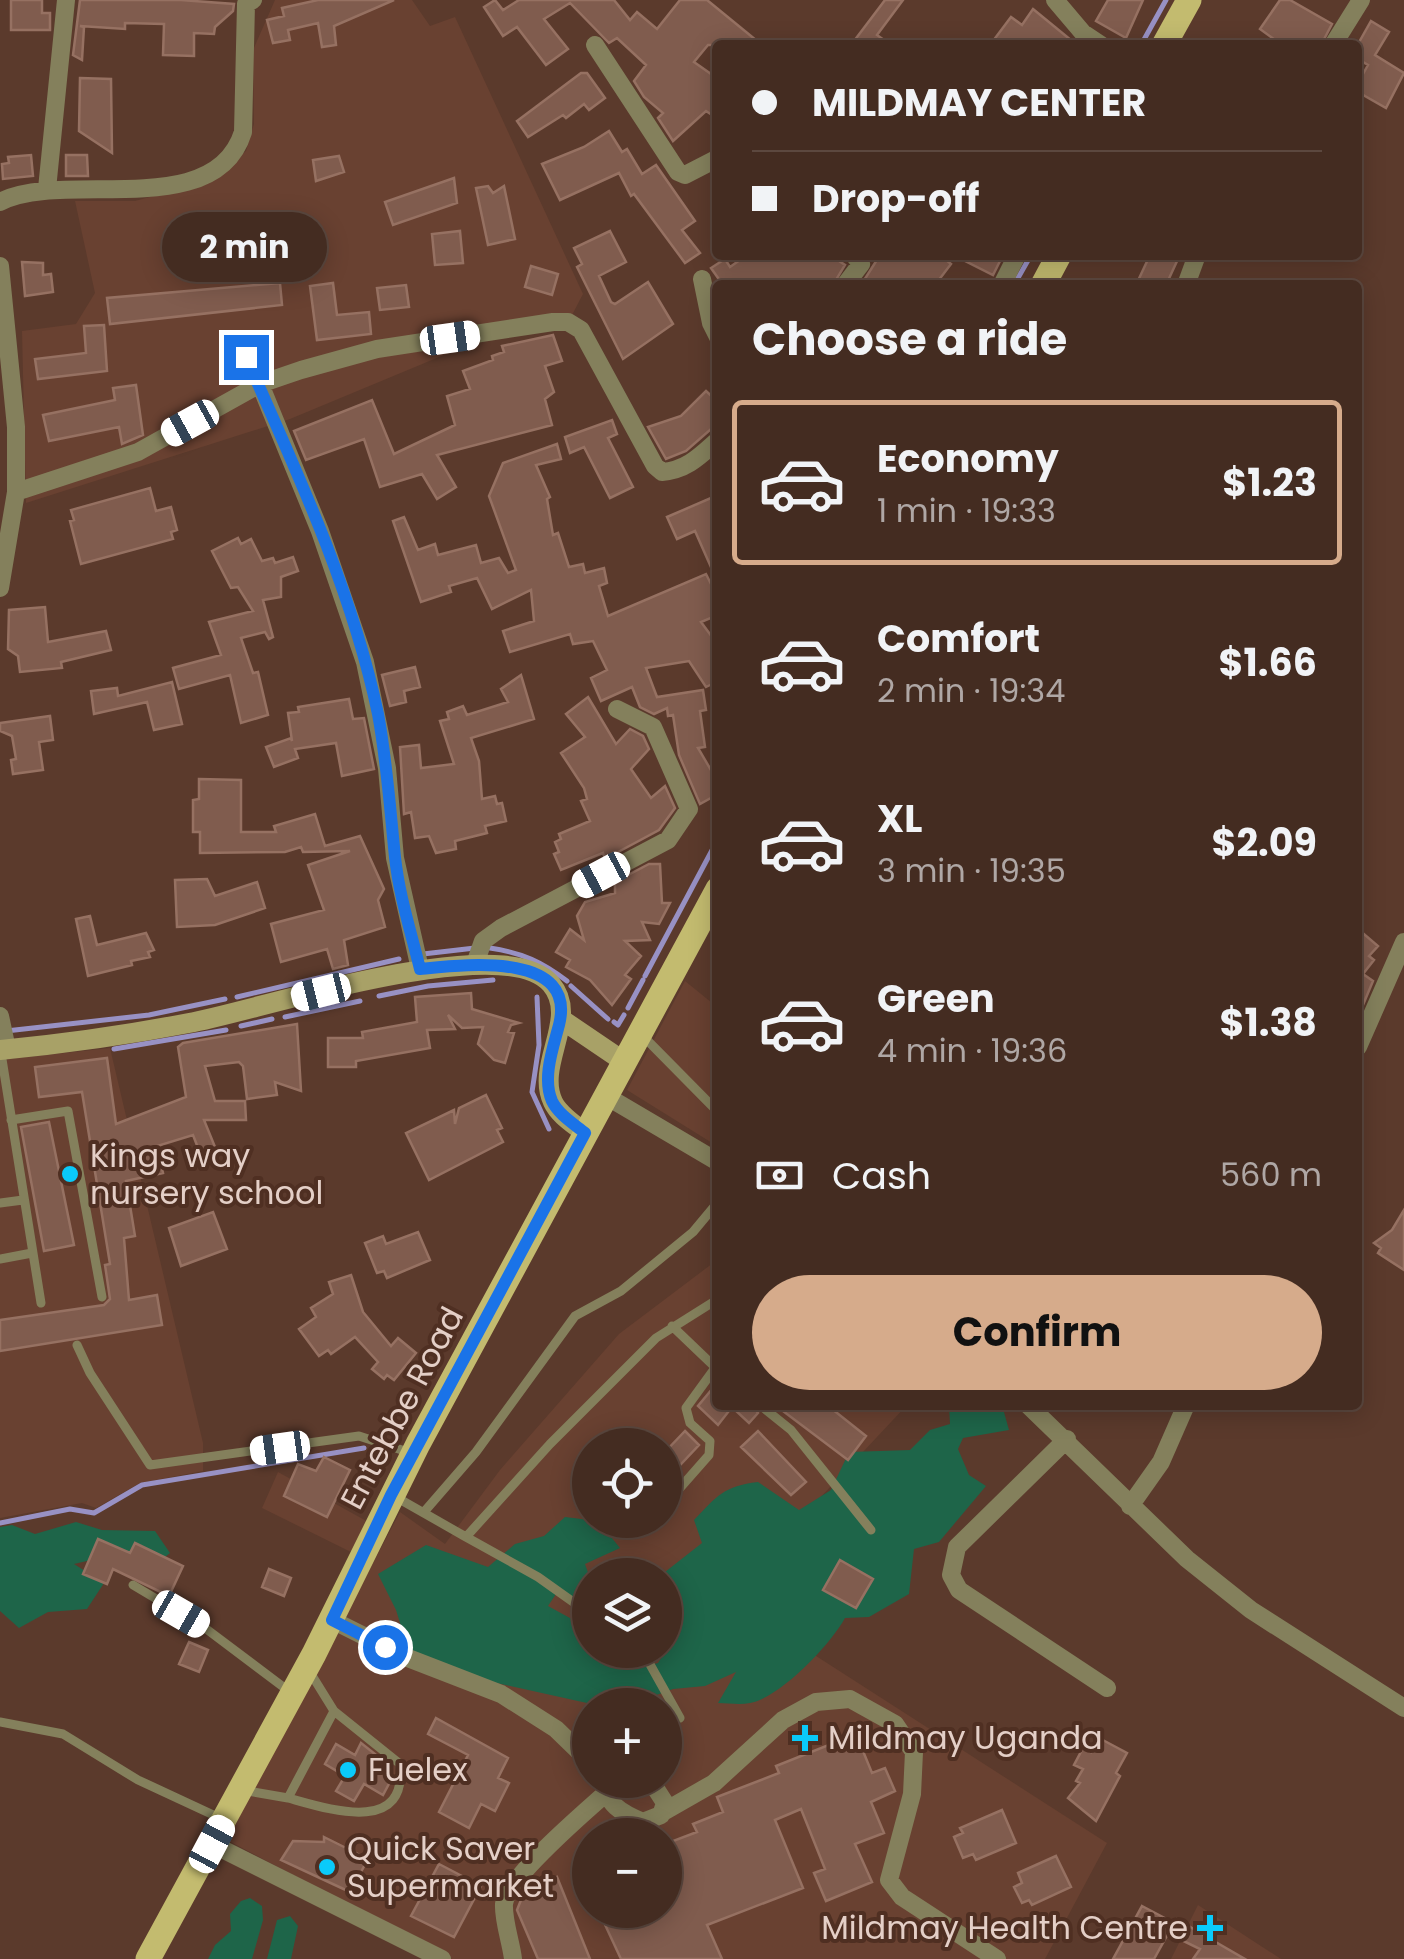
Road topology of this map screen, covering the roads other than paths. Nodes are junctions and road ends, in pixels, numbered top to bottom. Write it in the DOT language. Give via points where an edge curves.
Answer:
graph roads {
  1 [pos="66,0"];
  2 [pos="252,0"];
  3 [pos="1055,0"];
  4 [pos="1189,0"];
  5 [pos="1361,0"];
  6 [pos="1094,40"];
  7 [pos="1167,40"];
  8 [pos="1336,40"];
  9 [pos="595,45"];
  10 [pos="712,161"];
  11 [pos="47,189"];
  12 [pos="0,202"];
  13 [pos="858,260"];
  14 [pos="0,266"];
  15 [pos="702,279"];
  16 [pos="849,280"];
  17 [pos="2,303"];
  18 [pos="712,315"];
  19 [pos="238,336"];
  20 [pos="260,384"];
  21 [pos="712,445"];
  22 [pos="16,492"];
  23 [pos="2,563"];
  24 [pos="0,588"];
  25 [pos="617,708"];
  26 [pos="712,900"];
  27 [pos="1404,942"];
  28 [pos="475,964"];
  29 [pos="420,969"];
  30 [pos="0,1016"];
  31 [pos="559,1026"];
  32 [pos="638,1032"];
  33 [pos="1362,1038"];
  34 [pos="2,1050"];
  35 [pos="623,1061"];
  36 [pos="606,1096"];
  37 [pos="712,1106"];
  38 [pos="11,1120"];
  39 [pos="585,1133"];
  40 [pos="712,1158"];
  41 [pos="23,1200"];
  42 [pos="0,1203"];
  43 [pos="712,1209"];
  44 [pos="32,1253"];
  45 [pos="0,1259"];
  46 [pos="102,1297"];
  47 [pos="41,1303"];
  48 [pos="712,1303"];
  49 [pos="672,1326"];
  50 [pos="78,1345"];
  51 [pos="712,1365"];
  52 [pos="712,1374"];
  53 [pos="766,1410"];
  54 [pos="1034,1410"];
  55 [pos="1184,1410"];
  56 [pos="1067,1439"];
  57 [pos="413,1454"];
  58 [pos="682,1485"];
  59 [pos="391,1495"];
  60 [pos="1130,1506"];
  61 [pos="424,1512"];
  62 [pos="871,1530"];
  63 [pos="466,1536"];
  64 [pos="133,1585"];
  65 [pos="572,1601"];
  66 [pos="332,1620"];
  67 [pos="307,1666"];
  68 [pos="1108,1688"];
  69 [pos="292,1694"];
  70 [pos="1404,1708"];
  71 [pos="334,1712"];
  72 [pos="0,1722"];
  73 [pos="572,1745"];
  74 [pos="241,1790"];
  75 [pos="288,1798"];
  76 [pos="596,1798"];
  77 [pos="612,1798"];
  78 [pos="662,1798"];
  79 [pos="666,1811"];
  80 [pos="225,1820"];
  81 [pos="212,1844"];
  82 [pos="148,1959"];
  83 [pos="442,1959"];
  84 [pos="513,1959"];
  85 [pos="997,1959"];
  1 -- 11 [label="street"];
  2 -- 11 [label="street" via="246,4 242,132 225,161 162,187"];
  3 -- 6 [label="street"];
  4 -- 7 [label="main road"];
  5 -- 8 [label="street"];
  9 -- 10 [label="street" via="678,172"];
  11 -- 12 [label="street"];
  13 -- 16 [label="street"];
  14 -- 17 [label="street"];
  15 -- 18 [label="street"];
  17 -- 22 [label="street"];
  19 -- 20 [label="lane"];
  20 -- 21 [label="street" via="377,348 568,322 589,342 662,472 678,471"];
  20 -- 22 [label="street" via="138,452"];
  20 -- 29 [label="street" via="365,662 387,768 395,858"];
  22 -- 23 [label="street"];
  23 -- 24 [label="street"];
  25 -- 28 [label="street" via="653,727 690,809 668,840 501,928 483,941"];
  26 -- 32 [label="main road, Entebbe Road"];
  27 -- 33 [label="street"];
  28 -- 29 [label="main road"];
  28 -- 31 [label="main road" via="516,968 550,983 560,1000"];
  29 -- 34 [label="main road" via="189,1024"];
  30 -- 34 [label="street"];
  31 -- 35 [label="main road"];
  31 -- 39 [label="main road" via="548,1076 551,1100"];
  32 -- 35 [label="main road, Entebbe Road"];
  32 -- 37 [label="lane"];
  34 -- 38 [label="lane"];
  35 -- 36 [label="main road, Entebbe Road"];
  36 -- 39 [label="main road, Entebbe Road"];
  36 -- 40 [label="street"];
  38 -- 41 [label="lane"];
  38 -- 46 [label="lane" via="68,1111"];
  39 -- 57 [label="main road, Entebbe Road"];
  41 -- 42 [label="lane"];
  41 -- 44 [label="lane"];
  43 -- 61 [label="lane" via="621,1291 575,1316"];
  44 -- 45 [label="lane"];
  44 -- 47 [label="lane"];
  48 -- 49 [label="lane"];
  49 -- 51 [label="lane"];
  49 -- 63 [label="lane"];
  50 -- 57 [label="lane" via="150,1466 358,1436"];
  52 -- 58 [label="lane" via="686,1408 690,1423 710,1441 709,1454"];
  53 -- 62 [label="lane"];
  54 -- 56 [label="street"];
  55 -- 60 [label="street" via="1162,1462"];
  56 -- 60 [label="street"];
  56 -- 68 [label="street" via="957,1548 951,1575 959,1590"];
  57 -- 59 [label="main road, Entebbe Road"];
  59 -- 61 [label="lane"];
  59 -- 66 [label="main road, Entebbe Road"];
  60 -- 70 [label="street" via="1251,1610"];
  61 -- 63 [label="lane"];
  63 -- 65 [label="lane"];
  64 -- 69 [label="lane" via="205,1628"];
  66 -- 67 [label="main road, Entebbe Road"];
  66 -- 73 [label="street" via="501,1694"];
  67 -- 69 [label="main road, Entebbe Road"];
  67 -- 71 [label="lane"];
  69 -- 74 [label="main road, Entebbe Road"];
  71 -- 75 [label="lane"];
  71 -- 75 [label="lane" via="400,1764 400,1792 386,1808 361,1812"];
  72 -- 80 [label="lane" via="62,1734 138,1780"];
  74 -- 75 [label="lane"];
  74 -- 80 [label="main road, Entebbe Road"];
  76 -- 84 [label="street" via="507,1893"];
  77 -- 79 [label="street" via="619,1812 643,1822"];
  78 -- 79 [label="street"];
  79 -- 85 [label="street" via="714,1783 782,1720 816,1702 850,1700 895,1724 914,1752 912,1794 889,1880 902,1897"];
  80 -- 81 [label="main road, Entebbe Road"];
  81 -- 82 [label="main road, Entebbe Road"];
  81 -- 83 [label="street"];
}
